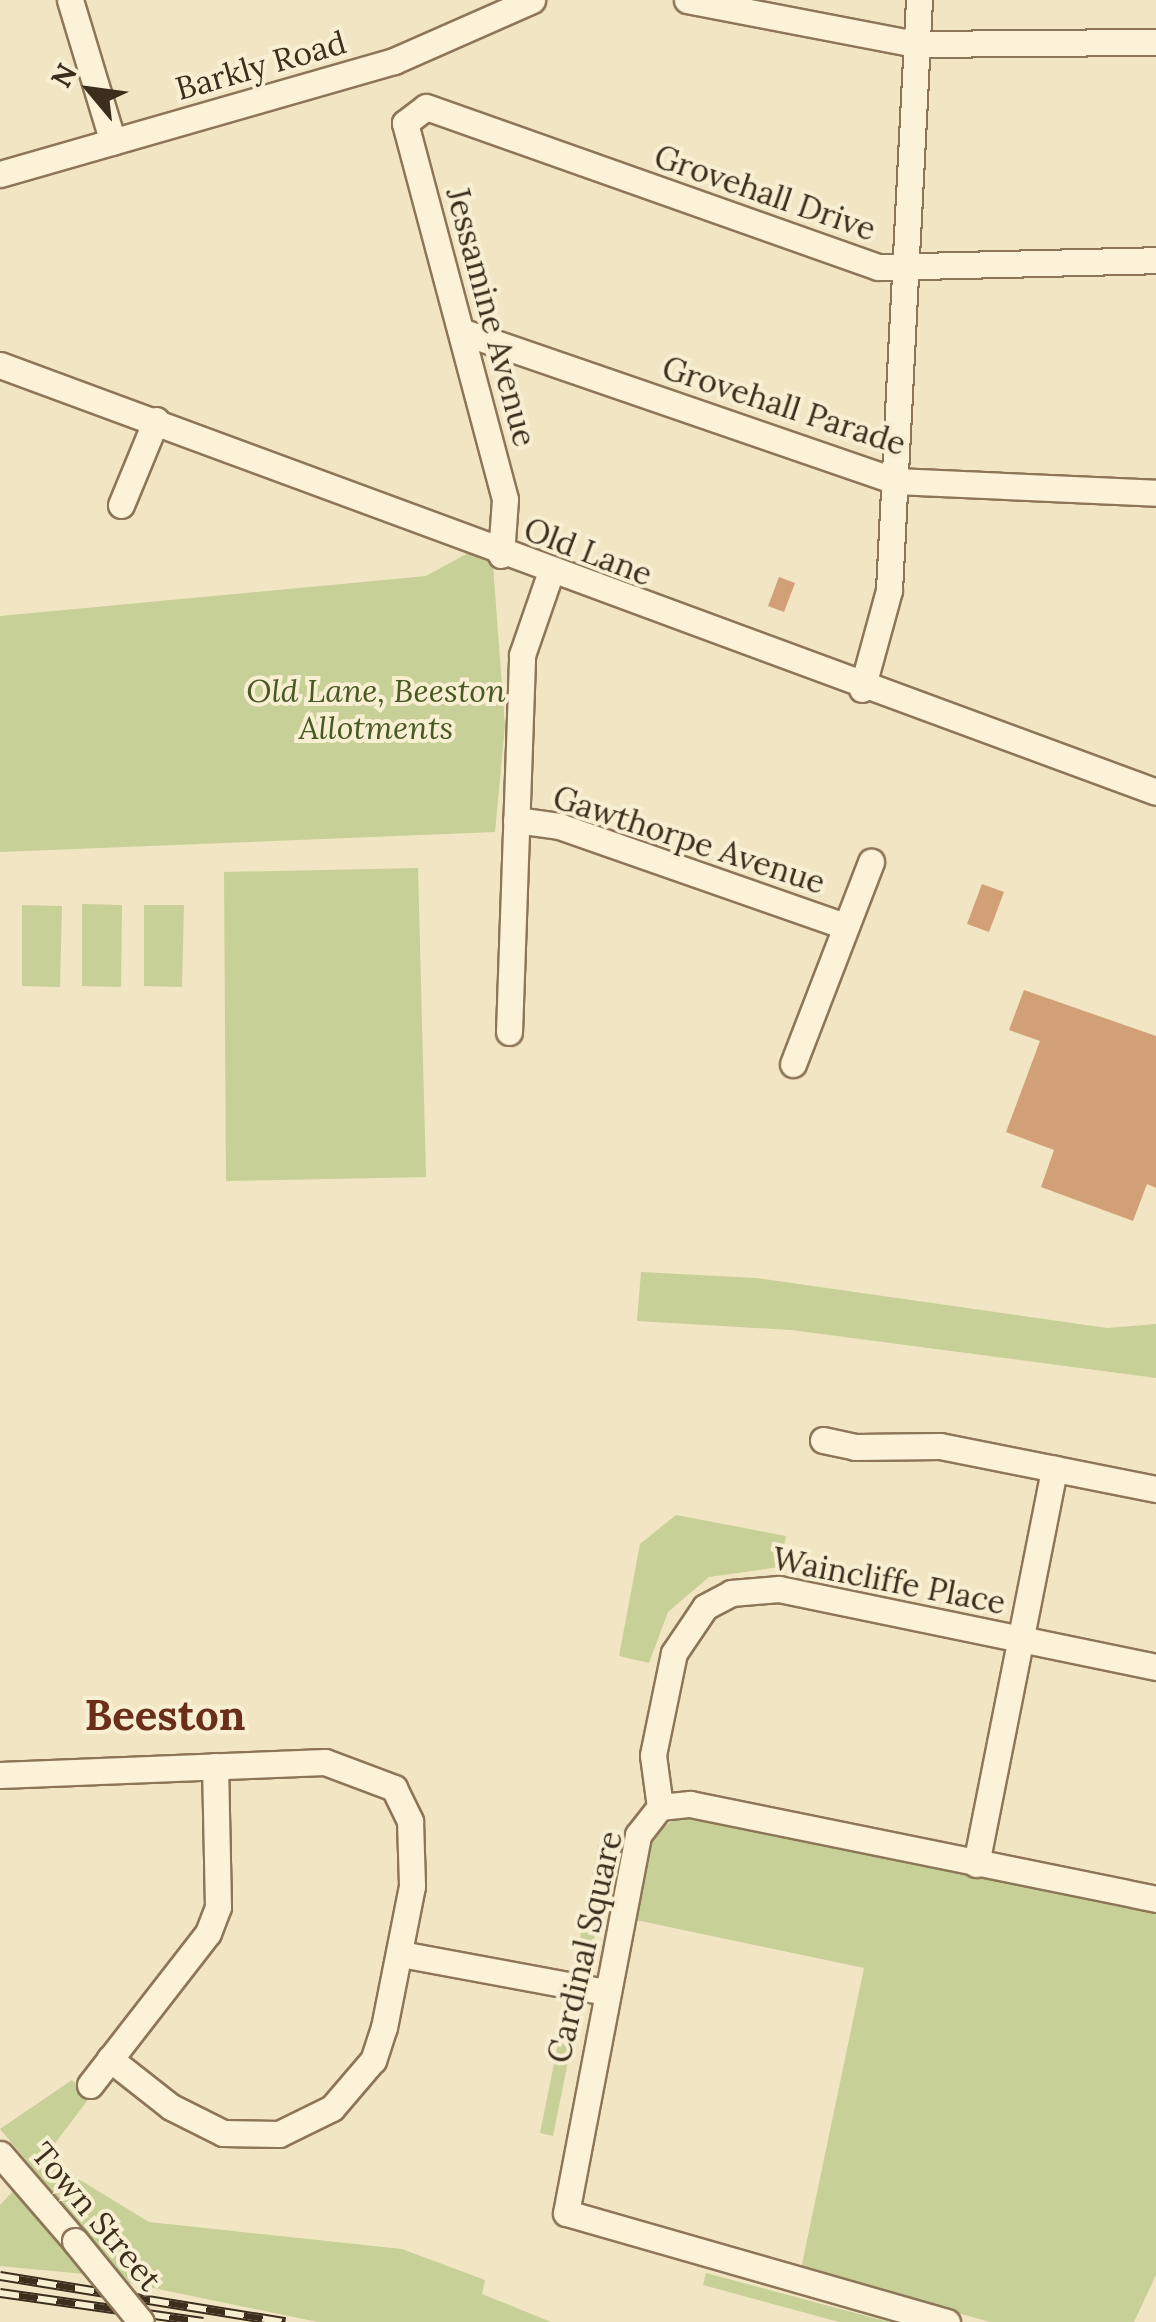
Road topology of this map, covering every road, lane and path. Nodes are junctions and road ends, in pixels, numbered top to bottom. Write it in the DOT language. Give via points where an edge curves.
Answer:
graph roads {
  1 [pos="70,0"];
  2 [pos="532,0"];
  3 [pos="687,0"];
  4 [pos="919,0"];
  5 [pos="1156,42"];
  6 [pos="916,44"];
  7 [pos="426,107"];
  8 [pos="113,142"];
  9 [pos="0,174"];
  10 [pos="1156,260"];
  11 [pos="904,266"];
  12 [pos="462,332"];
  13 [pos="0,365"];
  14 [pos="156,420"];
  15 [pos="895,481"];
  16 [pos="1156,493"];
  17 [pos="122,505"];
  18 [pos="502,555"];
  19 [pos="550,574"];
  20 [pos="862,689"];
  21 [pos="1156,792"];
  22 [pos="516,820"];
  23 [pos="872,862"];
  24 [pos="842,925"];
  25 [pos="508,1032"];
  26 [pos="794,1064"];
  27 [pos="823,1440"];
  28 [pos="1054,1470"];
  29 [pos="1156,1489"];
  30 [pos="1020,1640"];
  31 [pos="1156,1667"];
  32 [pos="215,1766"];
  33 [pos="0,1775"];
  34 [pos="660,1807"];
  35 [pos="976,1864"];
  36 [pos="1156,1899"];
  37 [pos="400,1954"];
  38 [pos="606,1992"];
  39 [pos="110,2059"];
  40 [pos="90,2085"];
  41 [pos="0,2154"];
  42 [pos="141,2322"];
  43 [pos="947,2322"];
  1 -- 8 [label="street"];
  2 -- 8 [label="street, Barkly Road" via="394,61"];
  3 -- 6 [label="street"];
  4 -- 6 [label="street"];
  5 -- 6 [label="street"];
  6 -- 11 [label="street"];
  7 -- 11 [label="street, Grovehall Drive" via="878,267"];
  7 -- 12 [label="street, Jessamine Avenue" via="405,123"];
  8 -- 9 [label="street, Barkly Road"];
  10 -- 11 [label="street, Grovehall Drive"];
  11 -- 15 [label="street"];
  12 -- 15 [label="street, Grovehall Parade"];
  12 -- 18 [label="street, Jessamine Avenue" via="505,498"];
  13 -- 14 [label="street, Old Lane"];
  14 -- 17 [label="street"];
  14 -- 18 [label="street, Old Lane"];
  15 -- 16 [label="street, Grovehall Parade"];
  15 -- 20 [label="street" via="889,590"];
  18 -- 19 [label="street, Old Lane"];
  19 -- 20 [label="street, Old Lane"];
  19 -- 22 [label="street" via="522,655"];
  20 -- 21 [label="street, Old Lane"];
  22 -- 24 [label="street, Gawthorpe Avenue" via="559,826"];
  22 -- 25 [label="street"];
  23 -- 24 [label="street, Gawthorpe Avenue"];
  24 -- 26 [label="street, Gawthorpe Avenue"];
  27 -- 28 [label="street" via="855,1448 940,1446"];
  28 -- 29 [label="street"];
  28 -- 30 [label="street"];
  30 -- 31 [label="street, Waincliffe Place"];
  30 -- 34 [label="street, Waincliffe Place" via="779,1588 731,1593 705,1607 674,1652 653,1754"];
  30 -- 35 [label="street"];
  32 -- 33 [label="street"];
  32 -- 37 [label="street" via="325,1762 394,1788 416,1850"];
  32 -- 39 [label="street" via="218,1907 208,1933"];
  34 -- 35 [label="street, Cardinal Square" via="690,1804"];
  34 -- 38 [label="street, Cardinal Square" via="638,1836"];
  35 -- 36 [label="street, Cardinal Square"];
  37 -- 38 [label="street"];
  37 -- 39 [label="street" via="378,2044 356,2086 332,2108 280,2134 223,2134 195,2122"];
  38 -- 43 [label="street, Cardinal Square" via="563,2200 570,2218"];
  39 -- 40 [label="street"];
  41 -- 42 [label="street, Town Street, bridge"];
}
